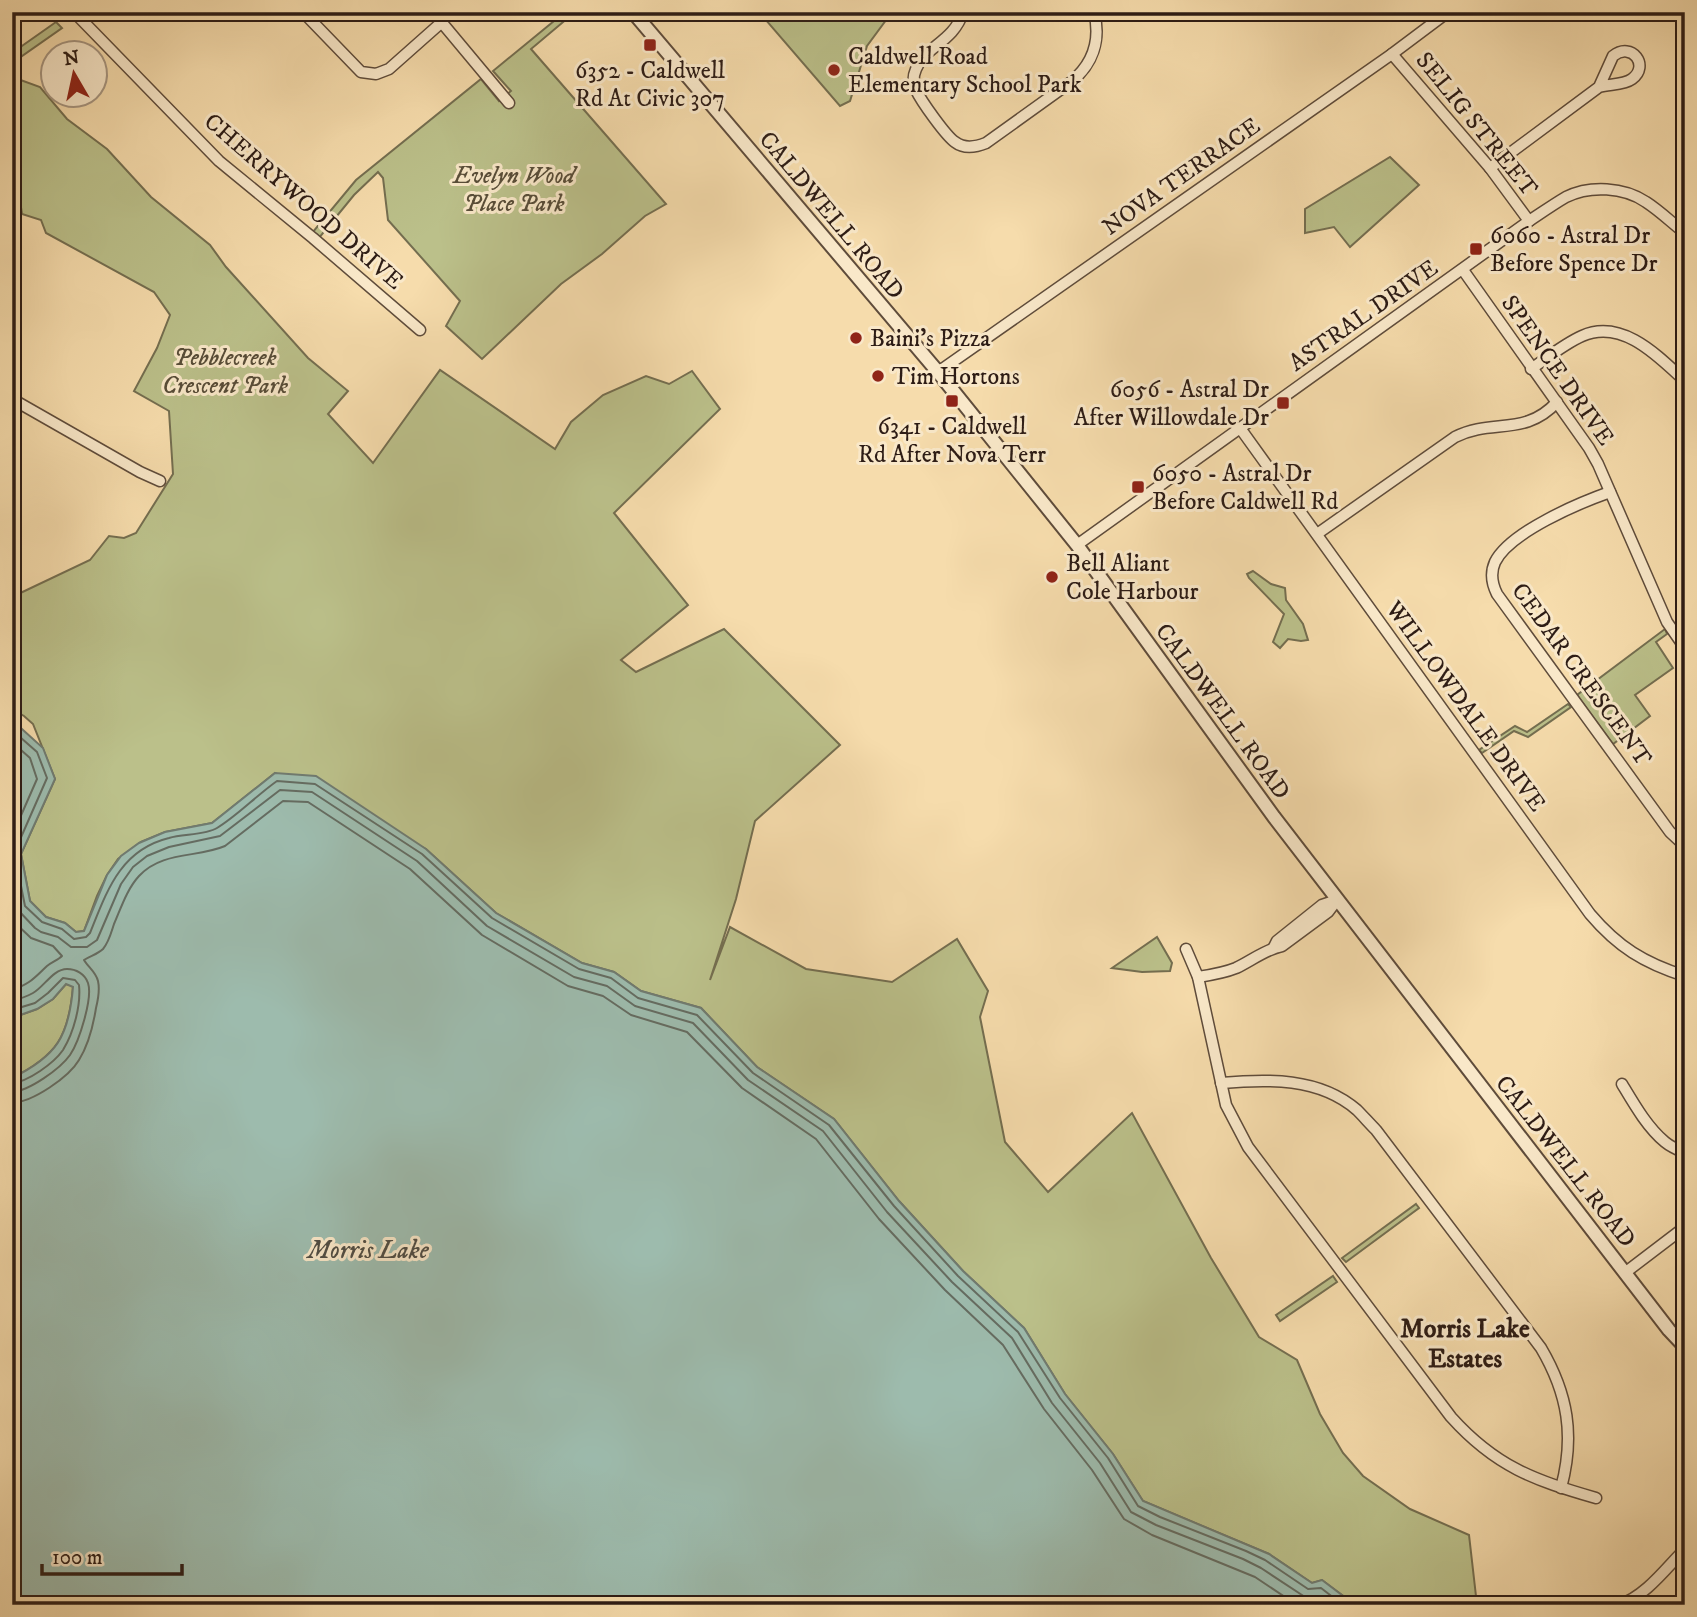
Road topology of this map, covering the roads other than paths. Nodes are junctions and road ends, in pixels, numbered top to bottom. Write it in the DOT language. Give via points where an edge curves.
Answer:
graph roads {
  1 [pos="74,12"];
  2 [pos="303,12"];
  3 [pos="433,12"];
  4 [pos="633,12"];
  5 [pos="963,12"];
  6 [pos="1094,12"];
  7 [pos="1448,12"];
  8 [pos="442,22"];
  9 [pos="1392,54"];
  10 [pos="1599,87"];
  11 [pos="509,103"];
  12 [pos="1490,168"];
  13 [pos="1529,221"];
  14 [pos="1685,233"];
  15 [pos="1463,270"];
  16 [pos="420,330"];
  17 [pos="1531,369"];
  18 [pos="937,372"];
  19 [pos="1685,381"];
  20 [pos="12,400"];
  21 [pos="1557,402"];
  22 [pos="1240,428"];
  23 [pos="160,481"];
  24 [pos="1610,492"];
  25 [pos="1317,534"];
  26 [pos="1077,545"];
  27 [pos="1685,648"];
  28 [pos="1685,846"];
  29 [pos="1337,900"];
  30 [pos="1186,949"];
  31 [pos="1685,976"];
  32 [pos="1198,977"];
  33 [pos="1220,1083"];
  34 [pos="1622,1084"];
  35 [pos="1685,1153"];
  36 [pos="1685,1227"];
  37 [pos="1626,1272"];
  38 [pos="1685,1347"];
  39 [pos="1561,1488"];
  40 [pos="1596,1499"];
  41 [pos="1685,1549"];
  42 [pos="1619,1605"];
  1 -- 16 [label="street, CHERRYWOOD DRIVE" via="219,161"];
  2 -- 8 [label="street" via="357,69 370,74 389,69"];
  3 -- 8 [label="street"];
  4 -- 18 [label="street, CALDWELL ROAD"];
  5 -- 6 [label="street" via="954,31 918,63 914,80 944,131 954,142 974,147 986,143 1083,70 1096,44"];
  7 -- 9 [label="street, NOVA TERRACE"];
  8 -- 11 [label="street"];
  9 -- 12 [label="street, SELIG STREET"];
  9 -- 18 [label="street, NOVA TERRACE"];
  10 -- 12 [label="street"];
  12 -- 13 [label="street, SELIG STREET"];
  13 -- 14 [label="street, ASTRAL DRIVE" via="1567,197 1609,190 1644,200"];
  13 -- 15 [label="street, ASTRAL DRIVE"];
  15 -- 17 [label="street, SPENCE DRIVE"];
  15 -- 22 [label="street, ASTRAL DRIVE"];
  17 -- 19 [label="street" via="1578,338 1602,330 1641,345"];
  17 -- 21 [label="street, SPENCE DRIVE"];
  18 -- 26 [label="street, CALDWELL ROAD"];
  20 -- 23 [label="street"];
  21 -- 24 [label="street, SPENCE DRIVE" via="1589,448"];
  21 -- 25 [label="street" via="1529,422 1475,429 1455,437"];
  22 -- 25 [label="street, WILLOWDALE DRIVE"];
  22 -- 26 [label="street, ASTRAL DRIVE"];
  24 -- 27 [label="street, SPENCE DRIVE" via="1671,629"];
  24 -- 28 [label="street, CEDAR CRESCENT" via="1527,531 1497,559 1493,584 1670,832"];
  25 -- 31 [label="street, WILLOWDALE DRIVE" via="1590,914 1637,957"];
  26 -- 29 [label="street, CALDWELL ROAD"];
  29 -- 32 [label="street" via="1322,905 1274,947 1235,968"];
  29 -- 37 [label="street, CALDWELL ROAD"];
  30 -- 32 [label="street"];
  32 -- 33 [label="street"];
  33 -- 39 [label="street" via="1248,1147 1451,1417 1504,1463"];
  33 -- 39 [label="street" via="1301,1083 1356,1109 1376,1130 1552,1366 1568,1418"];
  34 -- 35 [label="street" via="1656,1133"];
  36 -- 37 [label="street"];
  37 -- 38 [label="street, CALDWELL ROAD"];
  39 -- 40 [label="street"];
  41 -- 42 [label="street" via="1646,1589"];
}
